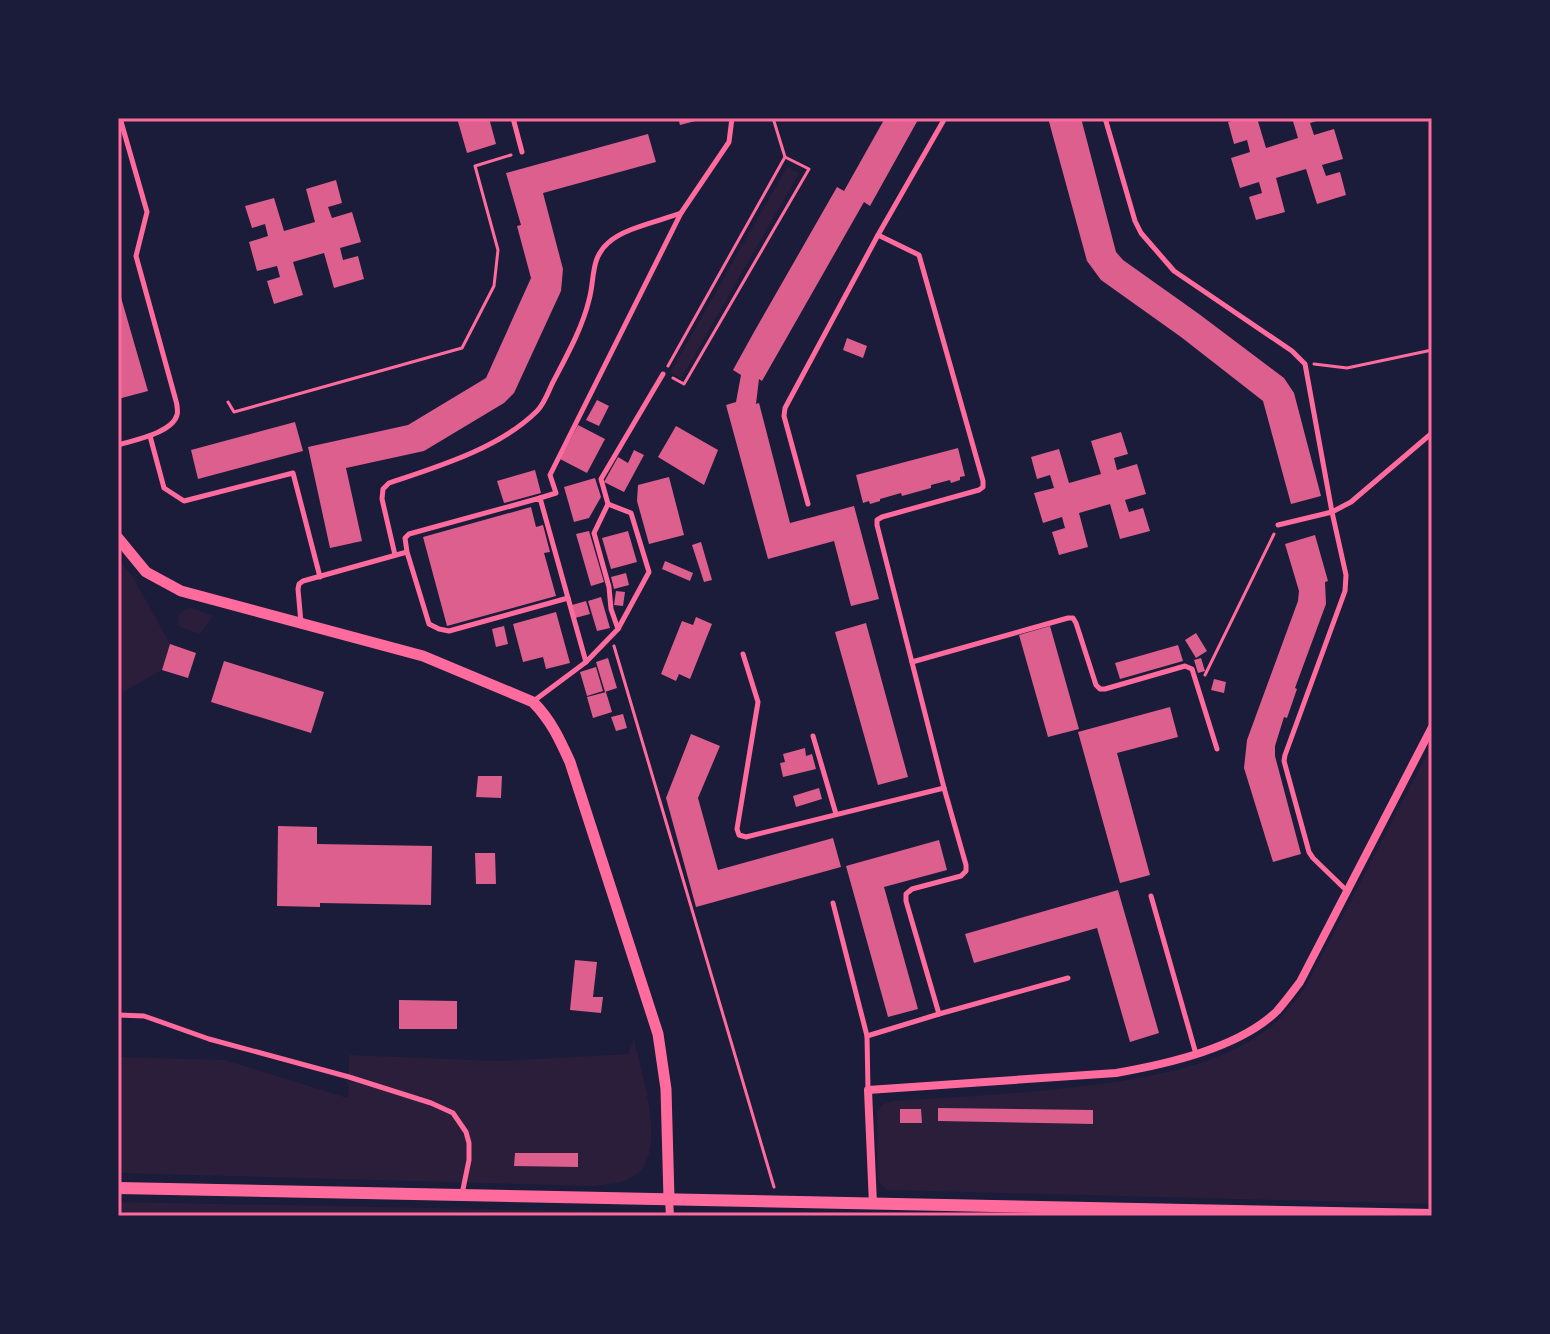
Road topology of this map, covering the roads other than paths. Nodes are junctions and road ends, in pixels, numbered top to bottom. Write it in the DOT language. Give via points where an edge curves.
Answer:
graph roads {
  1 [pos="120,118"];
  2 [pos="513,118"];
  3 [pos="732,118"];
  4 [pos="945,118"];
  5 [pos="1105,118"];
  6 [pos="522,152"];
  7 [pos="681,213"];
  8 [pos="878,235"];
  9 [pos="663,374"];
  10 [pos="1432,433"];
  11 [pos="150,436"];
  12 [pos="118,445"];
  13 [pos="540,498"];
  14 [pos="608,504"];
  15 [pos="808,504"];
  16 [pos="1332,512"];
  17 [pos="1278,525"];
  18 [pos="118,538"];
  19 [pos="407,552"];
  20 [pos="395,555"];
  21 [pos="320,577"];
  22 [pos="568,598"];
  23 [pos="301,624"];
  24 [pos="618,629"];
  25 [pos="743,654"];
  26 [pos="586,662"];
  27 [pos="912,662"];
  28 [pos="533,702"];
  29 [pos="1432,727"];
  30 [pos="813,736"];
  31 [pos="1217,749"];
  32 [pos="944,788"];
  33 [pos="836,814"];
  34 [pos="1346,890"];
  35 [pos="1151,896"];
  36 [pos="833,903"];
  37 [pos="1068,978"];
  38 [pos="939,1014"];
  39 [pos="118,1015"];
  40 [pos="867,1036"];
  41 [pos="1196,1054"];
  42 [pos="868,1090"];
  43 [pos="118,1188"];
  44 [pos="462,1195"];
  45 [pos="669,1199"];
  46 [pos="873,1204"];
  47 [pos="1432,1215"];
  48 [pos="670,1216"];
  1 -- 11 [label="lane" via="147,212 136,256 178,413 171,425"];
  2 -- 6 [label="lane"];
  3 -- 7 [label="lane" via="729,142"];
  4 -- 8 [label="lane"];
  5 -- 16 [label="lane" via="1141,233 1174,271 1305,364"];
  7 -- 13 [label="lane" via="550,475 556,493"];
  7 -- 20 [label="lane" via="616,236 604,246 595,260 590,299 539,409 466,456 383,489"];
  8 -- 15 [label="lane" via="785,408"];
  8 -- 27 [label="lane" via="919,255 983,481 979,490 877,520"];
  9 -- 14 [label="lane" via="601,479"];
  10 -- 16 [label="lane"];
  11 -- 12 [label="lane"];
  11 -- 21 [label="lane" via="164,488 184,501 293,473"];
  13 -- 19 [label="lane" via="409,534"];
  13 -- 22 [label="lane"];
  14 -- 24 [label="lane" via="594,533"];
  14 -- 24 [label="lane" via="631,513 649,572"];
  16 -- 17 [label="lane"];
  16 -- 34 [label="lane" via="1345,591 1284,761 1309,852"];
  18 -- 23 [label="street" via="146,572 181,591"];
  19 -- 20 [label="lane"];
  19 -- 22 [label="lane" via="429,624 439,629 449,631"];
  20 -- 21 [label="lane"];
  21 -- 23 [label="lane" via="299,584"];
  22 -- 26 [label="lane"];
  23 -- 28 [label="street" via="423,656"];
  24 -- 26 [label="lane"];
  25 -- 33 [label="lane" via="758,702 739,835"];
  26 -- 28 [label="lane"];
  27 -- 31 [label="lane" via="1073,618 1100,689 1185,666 1192,669"];
  27 -- 32 [label="lane"];
  28 -- 45 [label="street" via="556,730 570,762 658,1034 666,1089"];
  29 -- 34 [label="street"];
  30 -- 33 [label="lane"];
  32 -- 33 [label="lane"];
  32 -- 38 [label="lane" via="966,871 906,894"];
  34 -- 41 [label="street" via="1300,982 1276,1012"];
  35 -- 41 [label="lane"];
  36 -- 40 [label="lane"];
  37 -- 38 [label="lane"];
  38 -- 40 [label="lane"];
  39 -- 44 [label="lane" via="144,1016 453,1113 469,1143"];
  40 -- 42 [label="lane"];
  41 -- 42 [label="street" via="1116,1073"];
  42 -- 46 [label="street"];
  43 -- 44 [label="main road"];
  44 -- 45 [label="main road"];
  45 -- 46 [label="main road"];
  45 -- 48 [label="street"];
  46 -- 47 [label="main road"];
}
